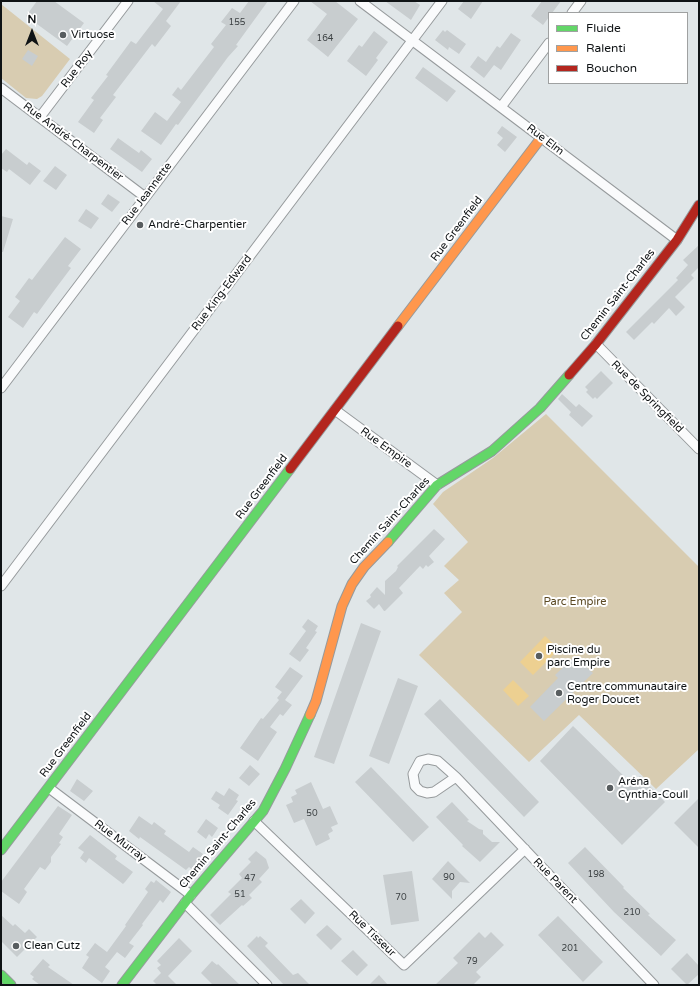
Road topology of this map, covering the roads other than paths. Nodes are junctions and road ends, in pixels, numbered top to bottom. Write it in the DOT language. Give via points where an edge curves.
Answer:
graph roads {
  1 [pos="128,1"];
  2 [pos="294,1"];
  3 [pos="360,1"];
  4 [pos="442,1"];
  5 [pos="582,1"];
  6 [pos="573,12"];
  7 [pos="412,41"];
  8 [pos="548,44"];
  9 [pos="1,88"];
  10 [pos="501,106"];
  11 [pos="40,117"];
  12 [pos="541,138"];
  13 [pos="145,197"];
  14 [pos="699,205"];
  15 [pos="677,240"];
  16 [pos="596,344"];
  17 [pos="1,388"];
  18 [pos="335,410"];
  19 [pos="699,449"];
  20 [pos="437,485"];
  21 [pos="1,586"];
  22 [pos="456,777"];
  23 [pos="49,788"];
  24 [pos="254,822"];
  25 [pos="525,849"];
  26 [pos="1,850"];
  27 [pos="188,899"];
  28 [pos="1,975"];
  29 [pos="11,985"];
  30 [pos="122,985"];
  31 [pos="267,985"];
  32 [pos="654,985"];
  1 -- 11 [label="street, Rue Roy"];
  2 -- 13 [label="street, Rue Jeannette"];
  3 -- 7 [label="street, Rue Elm"];
  4 -- 7 [label="street, Rue King-Edward"];
  5 -- 6 [label="street"];
  7 -- 10 [label="street, Rue Elm"];
  7 -- 21 [label="street, Rue King-Edward"];
  8 -- 10 [label="street"];
  9 -- 11 [label="street, Rue André-Charpentier"];
  10 -- 12 [label="street, Rue Elm"];
  11 -- 13 [label="street, Rue André-Charpentier"];
  12 -- 15 [label="street, Rue Elm"];
  12 -- 18 [label="street, Rue Greenfield"];
  13 -- 17 [label="street, Rue Jeannette"];
  14 -- 15 [label="street, Chemin Saint-Charles"];
  15 -- 16 [label="street, Chemin Saint-Charles"];
  16 -- 19 [label="street, Rue de Springfield"];
  16 -- 20 [label="street, Chemin Saint-Charles" via="535,413 492,451"];
  18 -- 20 [label="street, Rue Empire"];
  18 -- 23 [label="street, Rue Greenfield"];
  20 -- 24 [label="street, Chemin Saint-Charles" via="352,584 342,606 316,701 285,769 263,811"];
  22 -- 22 [label="street, Rue Parent" via="434,792 427,793 415,786 413,774 420,761 428,758 438,761"];
  22 -- 25 [label="street, Rue Parent"];
  23 -- 26 [label="street, Rue Greenfield"];
  23 -- 27 [label="street, Rue Murray"];
  24 -- 25 [label="street, Rue Tisseur" via="404,965"];
  24 -- 27 [label="street, Chemin Saint-Charles"];
  25 -- 32 [label="street, Rue Parent"];
  27 -- 30 [label="street, Chemin Saint-Charles"];
  27 -- 31 [label="street, Rue Murray"];
  28 -- 29 [label="street"];
}
